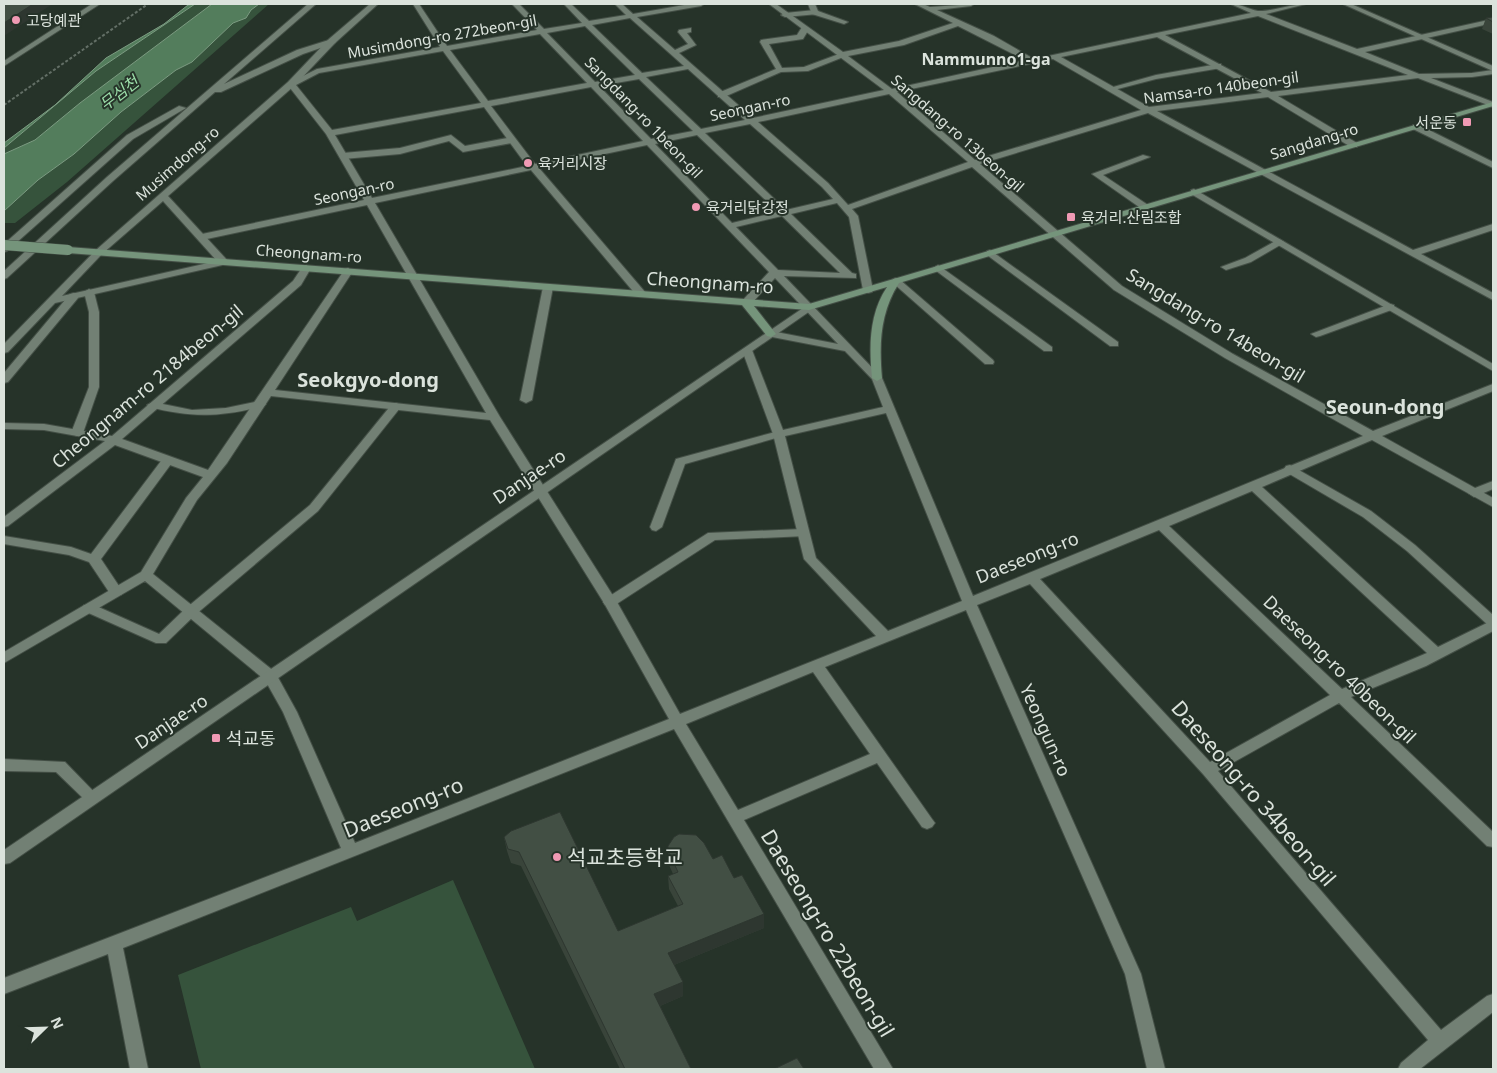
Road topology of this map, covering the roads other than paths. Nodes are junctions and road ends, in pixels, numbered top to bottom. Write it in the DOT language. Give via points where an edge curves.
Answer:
graph roads {
  1 [pos="96,4"];
  2 [pos="312,4"];
  3 [pos="374,4"];
  4 [pos="416,4"];
  5 [pos="515,4"];
  6 [pos="567,4"];
  7 [pos="618,4"];
  8 [pos="701,4"];
  9 [pos="772,4"];
  10 [pos="918,4"];
  11 [pos="971,4"];
  12 [pos="1234,4"];
  13 [pos="1303,4"];
  14 [pos="1346,4"];
  15 [pos="814,8"];
  16 [pos="930,9"];
  17 [pos="785,14"];
  18 [pos="1258,14"];
  19 [pos="630,16"];
  20 [pos="1493,21"];
  21 [pos="844,22"];
  22 [pos="959,23"];
  23 [pos="587,24"];
  24 [pos="805,29"];
  25 [pos="688,30"];
  26 [pos="542,33"];
  27 [pos="1159,34"];
  28 [pos="1420,36"];
  29 [pos="332,41"];
  30 [pos="445,49"];
  31 [pos="1356,52"];
  32 [pos="673,53"];
  33 [pos="841,55"];
  34 [pos="1055,57"];
  35 [pos="1032,61"];
  36 [pos="4,64"];
  37 [pos="1218,66"];
  38 [pos="689,67"];
  39 [pos="780,70"];
  40 [pos="1493,70"];
  41 [pos="638,76"];
  42 [pos="1416,76"];
  43 [pos="290,84"];
  44 [pos="592,84"];
  45 [pos="1110,89"];
  46 [pos="889,90"];
  47 [pos="1267,93"];
  48 [pos="721,95"];
  49 [pos="203,97"];
  50 [pos="486,105"];
  51 [pos="1493,105"];
  52 [pos="1149,110"];
  53 [pos="751,120"];
  54 [pos="1416,127"];
  55 [pos="700,132"];
  56 [pos="330,133"];
  57 [pos="512,140"];
  58 [pos="650,142"];
  59 [pos="1354,145"];
  60 [pos="343,156"];
  61 [pos="1146,157"];
  62 [pos="974,163"];
  63 [pos="1493,165"];
  64 [pos="533,167"];
  65 [pos="1265,172"];
  66 [pos="1194,192"];
  67 [pos="163,196"];
  68 [pos="839,200"];
  69 [pos="368,202"];
  70 [pos="1145,207"];
  71 [pos="847,208"];
  72 [pos="785,213"];
  73 [pos="729,226"];
  74 [pos="1493,227"];
  75 [pos="1054,234"];
  76 [pos="202,238"];
  77 [pos="1279,242"];
  78 [pos="4,245"];
  79 [pos="4,249"];
  80 [pos="99,252"];
  81 [pos="990,253"];
  82 [pos="1414,254"];
  83 [pos="224,262"];
  84 [pos="1226,266"];
  85 [pos="306,268"];
  86 [pos="938,268"];
  87 [pos="348,272"];
  88 [pos="774,273"];
  89 [pos="4,276"];
  90 [pos="412,276"];
  91 [pos="849,276"];
  92 [pos="866,276"];
  93 [pos="896,281"];
  94 [pos="548,287"];
  95 [pos="868,290"];
  96 [pos="89,292"];
  97 [pos="641,294"];
  98 [pos="74,296"];
  99 [pos="1493,297"];
  100 [pos="52,301"];
  101 [pos="746,303"];
  102 [pos="1390,307"];
  103 [pos="809,308"];
  104 [pos="771,334"];
  105 [pos="1316,334"];
  106 [pos="1114,344"];
  107 [pos="849,349"];
  108 [pos="1048,349"];
  109 [pos="4,350"];
  110 [pos="747,350"];
  111 [pos="990,362"];
  112 [pos="1493,368"];
  113 [pos="877,378"];
  114 [pos="4,380"];
  115 [pos="1493,388"];
  116 [pos="268,392"];
  117 [pos="526,400"];
  118 [pos="260,404"];
  119 [pos="153,406"];
  120 [pos="396,406"];
  121 [pos="890,409"];
  122 [pos="494,417"];
  123 [pos="4,426"];
  124 [pos="77,433"];
  125 [pos="779,434"];
  126 [pos="1370,435"];
  127 [pos="114,440"];
  128 [pos="168,460"];
  129 [pos="1290,469"];
  130 [pos="210,475"];
  131 [pos="1252,485"];
  132 [pos="1493,485"];
  133 [pos="542,490"];
  134 [pos="1474,492"];
  135 [pos="1493,503"];
  136 [pos="4,523"];
  137 [pos="1161,524"];
  138 [pos="656,527"];
  139 [pos="802,534"];
  140 [pos="4,540"];
  141 [pos="94,559"];
  142 [pos="146,575"];
  143 [pos="1031,577"];
  144 [pos="116,592"];
  145 [pos="610,602"];
  146 [pos="969,602"];
  147 [pos="88,608"];
  148 [pos="190,612"];
  149 [pos="1493,623"];
  150 [pos="885,636"];
  151 [pos="1437,654"];
  152 [pos="4,658"];
  153 [pos="816,665"];
  154 [pos="270,676"];
  155 [pos="1341,696"];
  156 [pos="677,721"];
  157 [pos="880,756"];
  158 [pos="4,765"];
  159 [pos="1208,770"];
  160 [pos="92,798"];
  161 [pos="734,818"];
  162 [pos="928,823"];
  163 [pos="1493,841"];
  164 [pos="350,850"];
  165 [pos="4,858"];
  166 [pos="114,944"];
  167 [pos="4,986"];
  168 [pos="1493,1002"];
  169 [pos="1440,1041"];
  170 [pos="139,1069"];
  171 [pos="884,1069"];
  172 [pos="1156,1069"];
  173 [pos="1407,1069"];
  1 -- 36 [label="street"];
  2 -- 49 [label="street"];
  3 -- 29 [label="street, Musimdong-ro"];
  4 -- 30 [label="street"];
  5 -- 26 [label="street, Sangdang-ro 1beon-gil"];
  6 -- 23 [label="street"];
  7 -- 19 [label="street"];
  8 -- 19 [label="street, Musimdong-ro 272beon-gil"];
  9 -- 17 [label="street, Sangdang-ro 13beon-gil"];
  10 -- 16 [label="street"];
  11 -- 16 [label="street"];
  12 -- 18 [label="street"];
  13 -- 18 [label="street, Seongan-ro"];
  14 -- 28 [label="street"];
  15 -- 17 [label="street"];
  15 -- 21 [label="street"];
  16 -- 22 [label="street"];
  17 -- 24 [label="street, Sangdang-ro 13beon-gil"];
  18 -- 27 [label="street, Seongan-ro"];
  18 -- 31 [label="street"];
  19 -- 23 [label="street, Musimdong-ro 272beon-gil"];
  19 -- 32 [label="street"];
  20 -- 28 [label="street"];
  22 -- 33 [label="street" via="901,43"];
  22 -- 35 [label="street"];
  23 -- 26 [label="street, Musimdong-ro 272beon-gil"];
  23 -- 41 [label="street"];
  24 -- 33 [label="street, Sangdang-ro 13beon-gil"];
  24 -- 39 [label="street" via="800,37 764,42"];
  25 -- 32 [label="street" via="682,32 692,45"];
  26 -- 30 [label="street, Musimdong-ro 272beon-gil"];
  26 -- 44 [label="street, Sangdang-ro 1beon-gil"];
  27 -- 34 [label="street, Seongan-ro"];
  27 -- 37 [label="street"];
  28 -- 31 [label="street"];
  28 -- 40 [label="street"];
  29 -- 43 [label="street, Musimdong-ro"];
  29 -- 49 [label="street" via="300,52"];
  30 -- 43 [label="street, Musimdong-ro 272beon-gil" via="318,71"];
  30 -- 50 [label="street"];
  31 -- 42 [label="street"];
  32 -- 38 [label="street"];
  33 -- 39 [label="street" via="805,69"];
  33 -- 46 [label="street, Sangdang-ro 13beon-gil"];
  34 -- 35 [label="street, Seongan-ro"];
  34 -- 45 [label="street"];
  35 -- 46 [label="street, Seongan-ro"];
  37 -- 45 [label="street"];
  37 -- 47 [label="street"];
  38 -- 41 [label="street"];
  38 -- 48 [label="street"];
  39 -- 48 [label="street"];
  40 -- 42 [label="street, Namsa-ro 140beon-gil" via="1472,75"];
  41 -- 44 [label="street"];
  41 -- 55 [label="street"];
  42 -- 47 [label="street, Namsa-ro 140beon-gil"];
  42 -- 51 [label="street"];
  43 -- 56 [label="street, Daeseong-ro 22beon-gil"];
  43 -- 67 [label="street, Musimdong-ro"];
  44 -- 50 [label="street"];
  44 -- 58 [label="street, Sangdang-ro 1beon-gil"];
  45 -- 52 [label="street"];
  46 -- 53 [label="street, Seongan-ro"];
  46 -- 62 [label="street, Sangdang-ro 13beon-gil"];
  47 -- 52 [label="street, Namsa-ro 140beon-gil"];
  47 -- 59 [label="street"];
  48 -- 53 [label="street"];
  49 -- 79 [label="street" via="130,137"];
  49 -- 89 [label="street"];
  50 -- 56 [label="street"];
  50 -- 57 [label="street"];
  51 -- 54 [label="main road, Sangdang-ro"];
  52 -- 62 [label="street, Namsa-ro 140beon-gil"];
  52 -- 65 [label="street"];
  53 -- 55 [label="street, Seongan-ro"];
  53 -- 68 [label="street"];
  54 -- 59 [label="main road, Sangdang-ro"];
  54 -- 63 [label="street"];
  55 -- 58 [label="street, Seongan-ro"];
  55 -- 72 [label="street"];
  56 -- 60 [label="street, Daeseong-ro 22beon-gil"];
  57 -- 60 [label="street" via="463,149 451,138 400,151"];
  57 -- 64 [label="street"];
  58 -- 64 [label="street, Seongan-ro"];
  58 -- 73 [label="street, Sangdang-ro 1beon-gil"];
  59 -- 65 [label="main road, Sangdang-ro"];
  60 -- 69 [label="street, Daeseong-ro 22beon-gil"];
  61 -- 70 [label="street" via="1096,174"];
  62 -- 71 [label="street, Namsa-ro 140beon-gil"];
  62 -- 75 [label="street, Sangdang-ro 13beon-gil"];
  64 -- 69 [label="street, Seongan-ro"];
  64 -- 97 [label="street"];
  65 -- 66 [label="main road, Sangdang-ro"];
  65 -- 82 [label="street"];
  66 -- 70 [label="main road, Sangdang-ro"];
  66 -- 77 [label="street"];
  67 -- 76 [label="street"];
  67 -- 80 [label="street, Musimdong-ro"];
  68 -- 71 [label="street"];
  68 -- 72 [label="street"];
  69 -- 76 [label="street, Seongan-ro"];
  69 -- 90 [label="street, Daeseong-ro 22beon-gil"];
  70 -- 75 [label="main road, Sangdang-ro"];
  71 -- 92 [label="street" via="854,216"];
  72 -- 73 [label="street"];
  72 -- 91 [label="street"];
  73 -- 88 [label="street, Sangdang-ro 1beon-gil"];
  74 -- 82 [label="street"];
  75 -- 81 [label="main road, Sangdang-ro"];
  75 -- 126 [label="street, Sangdang-ro 14beon-gil" via="1118,288 1229,356"];
  76 -- 83 [label="street"];
  77 -- 84 [label="street" via="1248,260"];
  77 -- 102 [label="street"];
  78 -- 80 [label="main road, Cheongnam-ro, bridge"];
  80 -- 83 [label="main road, Cheongnam-ro"];
  80 -- 100 [label="street, Musimdong-ro"];
  81 -- 86 [label="main road, Sangdang-ro"];
  81 -- 106 [label="street"];
  82 -- 99 [label="street"];
  83 -- 85 [label="main road, Cheongnam-ro"];
  83 -- 96 [label="street"];
  85 -- 87 [label="main road, Cheongnam-ro"];
  85 -- 119 [label="street, Cheongnam-ro 2184beon-gil" via="297,283"];
  86 -- 93 [label="main road, Sangdang-ro"];
  86 -- 108 [label="street"];
  87 -- 90 [label="main road, Cheongnam-ro"];
  87 -- 116 [label="street"];
  88 -- 91 [label="street"];
  88 -- 101 [label="street"];
  88 -- 103 [label="street, Sangdang-ro 1beon-gil"];
  90 -- 94 [label="main road, Cheongnam-ro"];
  90 -- 122 [label="street, Daeseong-ro 22beon-gil"];
  91 -- 92 [label="street"];
  92 -- 95 [label="street"];
  93 -- 95 [label="main road, Sangdang-ro"];
  93 -- 111 [label="street"];
  93 -- 113 [label="main road" via="879,311 875,332"];
  94 -- 97 [label="main road, Cheongnam-ro"];
  94 -- 117 [label="street"];
  95 -- 103 [label="main road, Sangdang-ro"];
  96 -- 98 [label="street"];
  96 -- 124 [label="street" via="94,312 94,387"];
  97 -- 101 [label="main road, Cheongnam-ro"];
  98 -- 100 [label="street"];
  98 -- 114 [label="street"];
  100 -- 109 [label="street, Musimdong-ro"];
  101 -- 103 [label="main road, Cheongnam-ro"];
  101 -- 104 [label="main road"];
  102 -- 105 [label="street"];
  102 -- 112 [label="street"];
  103 -- 104 [label="street, Danjae-ro"];
  103 -- 107 [label="street, Yeongun-ro"];
  104 -- 107 [label="street"];
  104 -- 110 [label="street, Danjae-ro"];
  107 -- 113 [label="street, Yeongun-ro"];
  110 -- 125 [label="street"];
  110 -- 133 [label="street, Danjae-ro"];
  113 -- 121 [label="street, Yeongun-ro"];
  115 -- 126 [label="street, Daeseong-ro"];
  116 -- 118 [label="street"];
  116 -- 120 [label="street"];
  118 -- 119 [label="street" via="192,413"];
  118 -- 130 [label="street"];
  119 -- 127 [label="street, Cheongnam-ro 2184beon-gil"];
  120 -- 122 [label="street"];
  120 -- 148 [label="street" via="314,508"];
  121 -- 125 [label="street"];
  121 -- 146 [label="street, Yeongun-ro"];
  122 -- 133 [label="street, Daeseong-ro 22beon-gil"];
  123 -- 124 [label="street" via="44,427"];
  124 -- 127 [label="street"];
  125 -- 138 [label="street" via="680,462"];
  125 -- 139 [label="street"];
  126 -- 129 [label="street, Daeseong-ro"];
  126 -- 134 [label="street, Sangdang-ro 14beon-gil"];
  127 -- 128 [label="street"];
  127 -- 136 [label="street, Cheongnam-ro 2184beon-gil"];
  128 -- 130 [label="street"];
  128 -- 141 [label="street"];
  129 -- 131 [label="street, Daeseong-ro"];
  129 -- 149 [label="street" via="1367,514 1412,548"];
  130 -- 142 [label="street" via="192,498"];
  131 -- 137 [label="street, Daeseong-ro"];
  131 -- 151 [label="street"];
  132 -- 134 [label="street"];
  133 -- 145 [label="street, Daeseong-ro 22beon-gil"];
  133 -- 154 [label="street, Danjae-ro"];
  134 -- 135 [label="street, Sangdang-ro 14beon-gil"];
  137 -- 143 [label="street, Daeseong-ro"];
  137 -- 155 [label="street, Daeseong-ro 40beon-gil"];
  139 -- 145 [label="street" via="712,536"];
  139 -- 150 [label="street" via="810,559"];
  140 -- 141 [label="street" via="71,551"];
  141 -- 144 [label="street"];
  142 -- 144 [label="street"];
  142 -- 148 [label="street"];
  143 -- 146 [label="street, Daeseong-ro"];
  143 -- 159 [label="street, Daeseong-ro 34beon-gil"];
  144 -- 147 [label="street"];
  145 -- 156 [label="street, Daeseong-ro 22beon-gil"];
  146 -- 150 [label="street, Daeseong-ro"];
  146 -- 172 [label="street, Yeongun-ro" via="1133,974"];
  147 -- 148 [label="street" via="161,640"];
  147 -- 152 [label="street"];
  148 -- 154 [label="street"];
  149 -- 151 [label="street"];
  150 -- 153 [label="street, Daeseong-ro"];
  151 -- 155 [label="street"];
  153 -- 156 [label="street, Daeseong-ro"];
  153 -- 157 [label="street"];
  154 -- 160 [label="street, Danjae-ro"];
  154 -- 164 [label="street" via="290,712"];
  155 -- 159 [label="street"];
  155 -- 163 [label="street, Daeseong-ro 40beon-gil"];
  156 -- 161 [label="street, Daeseong-ro 22beon-gil"];
  156 -- 164 [label="street, Daeseong-ro"];
  157 -- 161 [label="street, Daeseong-ro 22beon-gil"];
  157 -- 162 [label="street"];
  158 -- 160 [label="street" via="60,766"];
  159 -- 169 [label="street, Daeseong-ro 34beon-gil"];
  160 -- 165 [label="street, Danjae-ro"];
  161 -- 171 [label="street, Daeseong-ro 22beon-gil"];
  164 -- 166 [label="street, Daeseong-ro"];
  166 -- 167 [label="street, Daeseong-ro"];
  166 -- 170 [label="street"];
  168 -- 169 [label="street"];
  169 -- 173 [label="street"];
}
